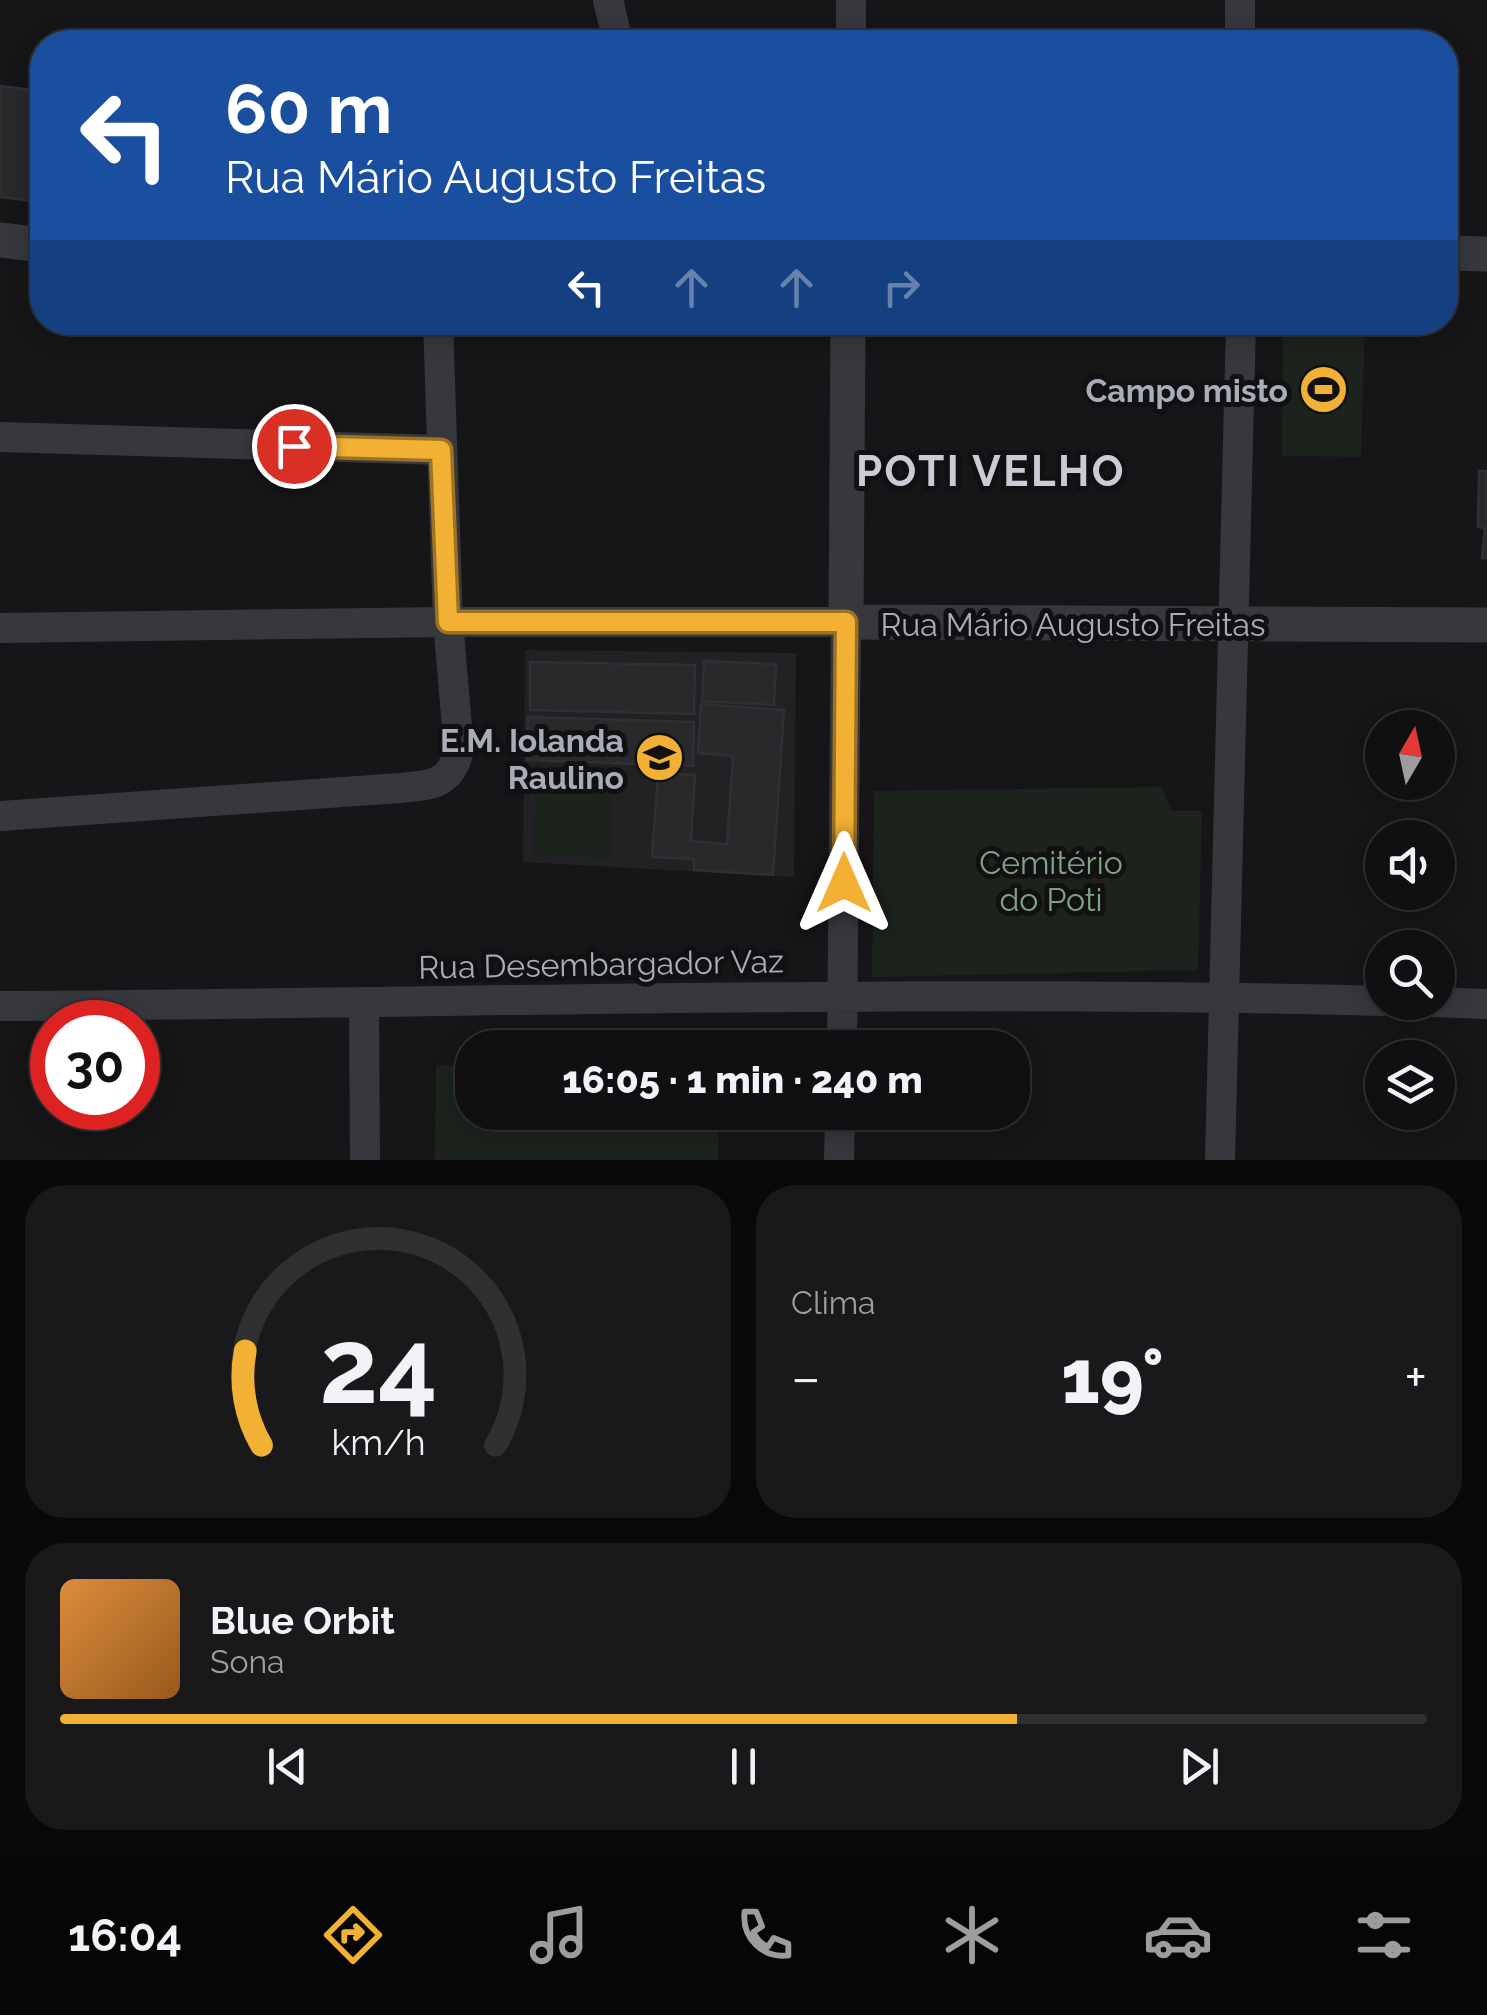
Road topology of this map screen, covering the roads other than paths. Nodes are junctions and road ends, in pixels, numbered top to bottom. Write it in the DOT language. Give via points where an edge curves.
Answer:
graph roads {
  1 [pos="608,0"];
  2 [pos="851,0"];
  3 [pos="1240,0"];
  4 [pos="615,30"];
  5 [pos="850,30"];
  6 [pos="1240,30"];
  7 [pos="0,240"];
  8 [pos="30,244"];
  9 [pos="1458,253"];
  10 [pos="1487,254"];
  11 [pos="438,335"];
  12 [pos="848,335"];
  13 [pos="1241,335"];
  14 [pos="0,437"];
  15 [pos="441,450"];
  16 [pos="448,622"];
  17 [pos="846,622"];
  18 [pos="1487,625"];
  19 [pos="1233,626"];
  20 [pos="0,628"];
  21 [pos="0,816"];
  22 [pos="842,994"];
  23 [pos="1224,997"];
  24 [pos="1365,1001"];
  25 [pos="364,1003"];
  26 [pos="1455,1003"];
  27 [pos="1487,1004"];
  28 [pos="0,1006"];
  29 [pos="842,1030"];
  30 [pos="840,1130"];
  31 [pos="365,1160"];
  32 [pos="840,1160"];
  33 [pos="1220,1160"];
  1 -- 4 [label="street"];
  2 -- 5 [label="street"];
  3 -- 6 [label="street"];
  7 -- 8 [label="street"];
  9 -- 10 [label="street"];
  11 -- 15 [label="street"];
  12 -- 17 [label="street"];
  13 -- 19 [label="street"];
  14 -- 15 [label="street"];
  15 -- 16 [label="street"];
  16 -- 17 [label="street, Rua Mário Augusto Freitas"];
  16 -- 20 [label="street, Rua Mário Augusto Freitas"];
  16 -- 21 [label="street" via="459,750 448,775 423,786"];
  17 -- 19 [label="street, Rua Mário Augusto Freitas"];
  17 -- 22 [label="street"];
  18 -- 19 [label="street, Rua Mário Augusto Freitas"];
  19 -- 23 [label="street"];
  22 -- 23 [label="street, Rua Desembargador Vaz"];
  22 -- 25 [label="street, Rua Desembargador Vaz"];
  22 -- 29 [label="street"];
  23 -- 24 [label="street, Rua Desembargador Vaz"];
  23 -- 33 [label="street"];
  25 -- 28 [label="street, Rua Desembargador Vaz"];
  25 -- 31 [label="street"];
  26 -- 27 [label="street"];
  30 -- 32 [label="street"];
}
